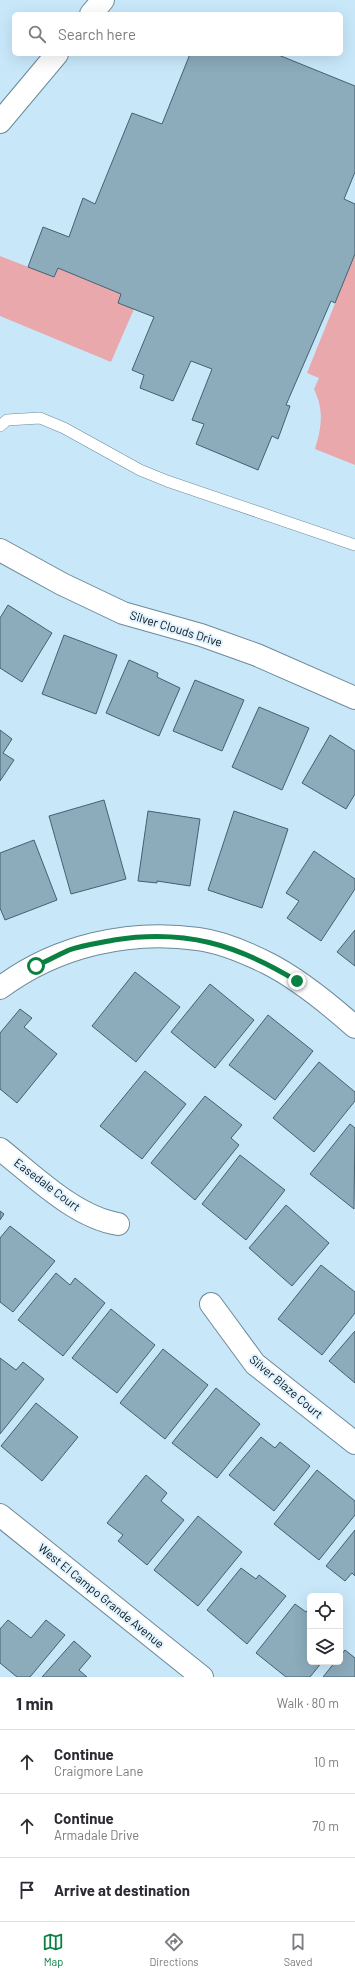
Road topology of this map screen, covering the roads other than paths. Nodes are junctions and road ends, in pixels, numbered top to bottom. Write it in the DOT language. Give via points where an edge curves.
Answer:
graph roads {
  1 [pos="103,0"];
  2 [pos="93,12"];
  3 [pos="55,56"];
  4 [pos="0,122"];
  5 [pos="0,426"];
  6 [pos="355,545"];
  7 [pos="0,550"];
  8 [pos="355,698"];
  9 [pos="0,988"];
  10 [pos="355,1027"];
  11 [pos="0,1149"];
  12 [pos="118,1224"];
  13 [pos="211,1304"];
  14 [pos="355,1443"];
  15 [pos="0,1515"];
  16 [pos="202,1677"];
  1 -- 2 [label="street"];
  3 -- 4 [label="street"];
  5 -- 6 [label="lane" via="7,420 40,418 64,428 140,470 167,481"];
  7 -- 8 [label="street, Silver Clouds Drive" via="62,584 123,612 257,655"];
  9 -- 10 [label="street" via="36,966 70,950 133,937 199,939 267,963 297,981"];
  11 -- 12 [label="street, Easedale Court" via="75,1208 102,1222"];
  13 -- 14 [label="street, Silver Blaze Court" via="255,1364"];
  15 -- 16 [label="street, West El Campo Grande Avenue"];
}
